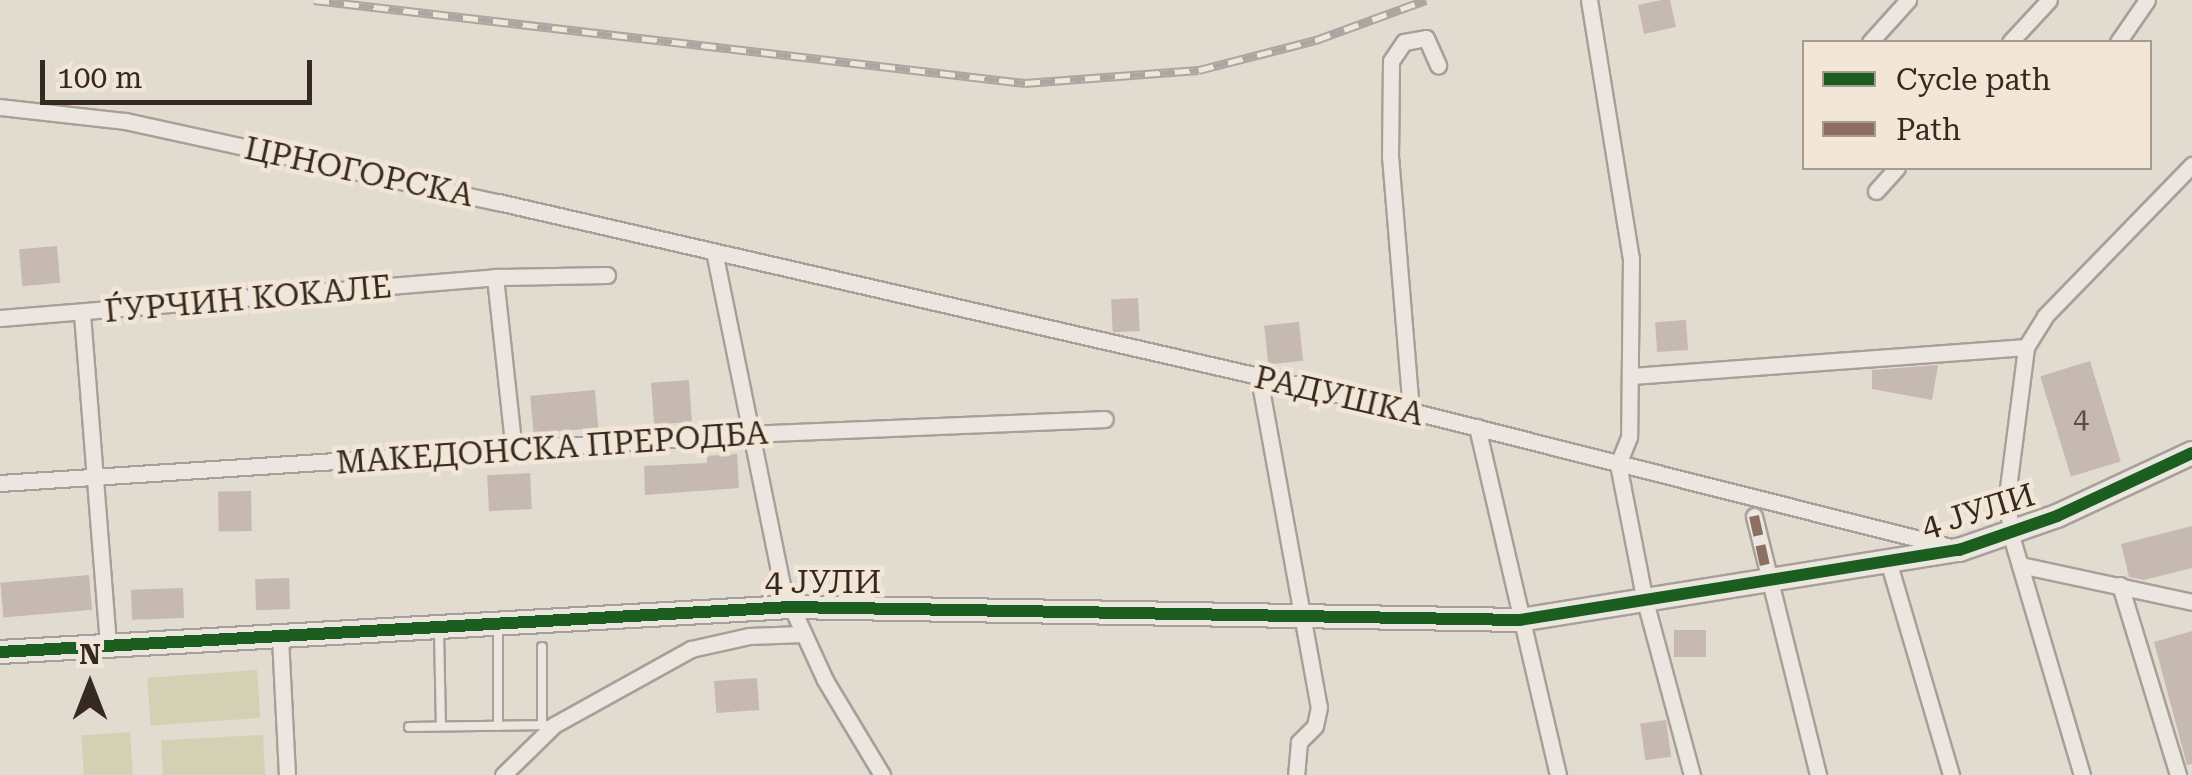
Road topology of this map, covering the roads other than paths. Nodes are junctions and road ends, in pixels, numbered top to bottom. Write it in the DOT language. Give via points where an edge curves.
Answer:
graph roads {
  1 [pos="1589,0"];
  2 [pos="1908,0"];
  3 [pos="2049,0"];
  4 [pos="2147,0"];
  5 [pos="1872,40"];
  6 [pos="2012,40"];
  7 [pos="2119,40"];
  8 [pos="1438,65"];
  9 [pos="0,107"];
  10 [pos="2192,165"];
  11 [pos="1895,170"];
  12 [pos="1876,191"];
  13 [pos="715,256"];
  14 [pos="607,276"];
  15 [pos="495,277"];
  16 [pos="82,314"];
  17 [pos="0,318"];
  18 [pos="2026,347"];
  19 [pos="1632,376"];
  20 [pos="1259,378"];
  21 [pos="1412,411"];
  22 [pos="1105,418"];
  23 [pos="1477,427"];
  24 [pos="748,434"];
  25 [pos="514,450"];
  26 [pos="2192,453"];
  27 [pos="1618,464"];
  28 [pos="91,478"];
  29 [pos="0,483"];
  30 [pos="1754,516"];
  31 [pos="2011,535"];
  32 [pos="1959,550"];
  33 [pos="1889,564"];
  34 [pos="2020,564"];
  35 [pos="1768,584"];
  36 [pos="2120,586"];
  37 [pos="1645,600"];
  38 [pos="2192,602"];
  39 [pos="790,608"];
  40 [pos="1298,616"];
  41 [pos="1520,620"];
  42 [pos="498,624"];
  43 [pos="439,628"];
  44 [pos="804,634"];
  45 [pos="280,637"];
  46 [pos="108,646"];
  47 [pos="542,647"];
  48 [pos="0,652"];
  49 [pos="548,724"];
  50 [pos="441,726"];
  51 [pos="498,726"];
  52 [pos="409,727"];
  53 [pos="287,775"];
  54 [pos="503,775"];
  55 [pos="882,775"];
  56 [pos="1296,775"];
  57 [pos="1558,775"];
  58 [pos="1692,775"];
  59 [pos="1818,775"];
  60 [pos="1951,775"];
  61 [pos="2082,775"];
  62 [pos="2178,775"];
  1 -- 19 [label="street" via="1631,258"];
  2 -- 5 [label="street"];
  3 -- 6 [label="street"];
  4 -- 7 [label="street"];
  8 -- 21 [label="street" via="1426,38 1404,42 1392,62 1390,158"];
  9 -- 13 [label="street, ЦРНОГОРСКА" via="125,121"];
  10 -- 18 [label="street" via="2046,316"];
  11 -- 12 [label="street"];
  13 -- 20 [label="street, РАДУШКА"];
  13 -- 24 [label="street"];
  14 -- 15 [label="street, ЃУРЧИН КОКАЛЕ"];
  15 -- 16 [label="street, ЃУРЧИН КОКАЛЕ"];
  15 -- 25 [label="street"];
  16 -- 17 [label="street, ЃУРЧИН КОКАЛЕ"];
  16 -- 28 [label="street"];
  18 -- 19 [label="street"];
  18 -- 31 [label="street" via="2009,478"];
  19 -- 27 [label="street" via="1629,437"];
  20 -- 21 [label="street, РАДУШКА"];
  20 -- 40 [label="street"];
  21 -- 23 [label="street, РАДУШКА"];
  22 -- 24 [label="street, МАКЕДОНСКА ПРЕРОДБА"];
  23 -- 27 [label="street, РАДУШКА"];
  23 -- 41 [label="street"];
  24 -- 25 [label="street, МАКЕДОНСКА ПРЕРОДБА"];
  24 -- 39 [label="street"];
  25 -- 28 [label="street, МАКЕДОНСКА ПРЕРОДБА"];
  26 -- 31 [label="street, 4 ЈУЛИ"];
  27 -- 32 [label="street, РАДУШКА"];
  27 -- 37 [label="street"];
  28 -- 29 [label="street, МАКЕДОНСКА ПРЕРОДБА"];
  28 -- 46 [label="street"];
  30 -- 35 [label="street"];
  31 -- 32 [label="street, 4 ЈУЛИ"];
  31 -- 34 [label="street"];
  32 -- 33 [label="street, 4 ЈУЛИ"];
  33 -- 35 [label="street, 4 ЈУЛИ"];
  33 -- 60 [label="street"];
  34 -- 36 [label="street"];
  34 -- 61 [label="street"];
  35 -- 37 [label="street, 4 ЈУЛИ"];
  35 -- 59 [label="street"];
  36 -- 38 [label="street"];
  36 -- 62 [label="street"];
  37 -- 41 [label="street, 4 ЈУЛИ"];
  37 -- 58 [label="street"];
  39 -- 40 [label="street, 4 ЈУЛИ"];
  39 -- 42 [label="street, 4 ЈУЛИ"];
  39 -- 44 [label="street"];
  40 -- 41 [label="street, 4 ЈУЛИ"];
  40 -- 56 [label="street" via="1319,708 1315,726 1299,742"];
  41 -- 57 [label="street"];
  42 -- 43 [label="street, 4 ЈУЛИ"];
  42 -- 51 [label="lane"];
  43 -- 45 [label="street, 4 ЈУЛИ"];
  43 -- 50 [label="lane"];
  44 -- 49 [label="street" via="750,636 691,650"];
  44 -- 55 [label="street"];
  45 -- 46 [label="street, 4 ЈУЛИ"];
  45 -- 53 [label="street"];
  46 -- 48 [label="street, 4 ЈУЛИ"];
  47 -- 49 [label="lane"];
  49 -- 51 [label="lane"];
  49 -- 54 [label="street"];
  50 -- 51 [label="lane"];
  50 -- 52 [label="lane"];
}
